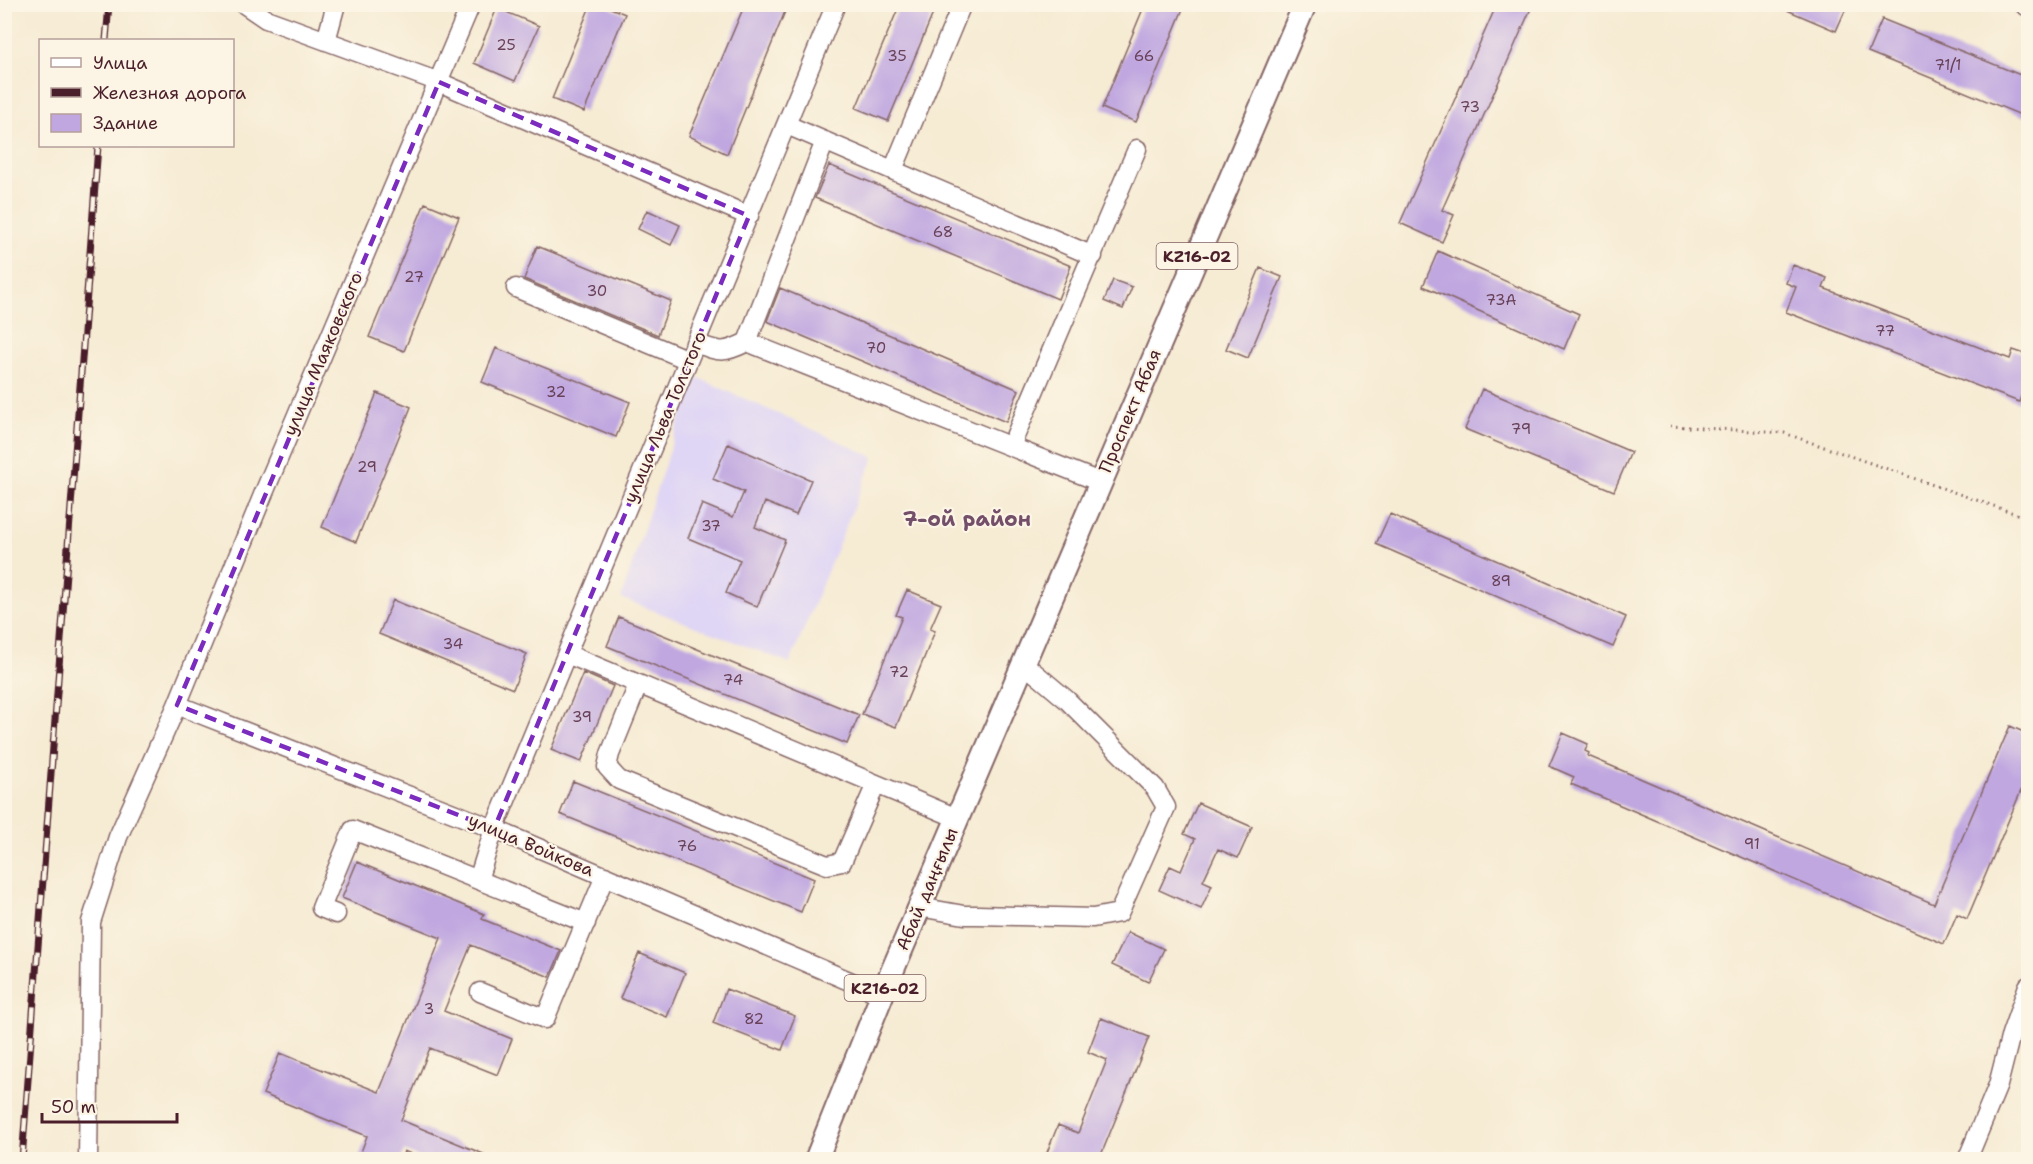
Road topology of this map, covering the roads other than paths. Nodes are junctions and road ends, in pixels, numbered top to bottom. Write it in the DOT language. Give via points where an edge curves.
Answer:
graph roads {
  1 [pos="244,4"];
  2 [pos="336,4"];
  3 [pos="471,4"];
  4 [pos="836,4"];
  5 [pos="962,4"];
  6 [pos="1305,4"];
  7 [pos="2023,4"];
  8 [pos="2028,7"];
  9 [pos="326,41"];
  10 [pos="440,82"];
  11 [pos="787,125"];
  12 [pos="825,141"];
  13 [pos="1137,149"];
  14 [pos="893,170"];
  15 [pos="749,216"];
  16 [pos="1093,256"];
  17 [pos="516,288"];
  18 [pos="747,342"];
  19 [pos="692,352"];
  20 [pos="1011,446"];
  21 [pos="1100,482"];
  22 [pos="567,654"];
  23 [pos="1023,663"];
  24 [pos="638,685"];
  25 [pos="177,705"];
  26 [pos="876,784"];
  27 [pos="957,818"];
  28 [pos="494,829"];
  29 [pos="605,876"];
  30 [pos="478,880"];
  31 [pos="919,907"];
  32 [pos="336,914"];
  33 [pos="585,923"];
  34 [pos="2028,986"];
  35 [pos="480,992"];
  36 [pos="882,995"];
  37 [pos="88,1160"];
  38 [pos="816,1160"];
  39 [pos="1967,1160"];
  1 -- 9 [label="street" via="266,20"];
  2 -- 9 [label="street"];
  3 -- 10 [label="street, улица Маяковского"];
  4 -- 11 [label="street, улица Льва Толстого"];
  5 -- 14 [label="street"];
  6 -- 21 [label="main road, Проспект Абая / KZ16-02"];
  7 -- 8 [label="street"];
  9 -- 10 [label="street"];
  10 -- 15 [label="street"];
  10 -- 25 [label="street, улица Маяковского"];
  11 -- 12 [label="street"];
  11 -- 15 [label="street, улица Льва Толстого"];
  12 -- 14 [label="street"];
  12 -- 18 [label="street"];
  13 -- 16 [label="street"];
  14 -- 16 [label="street"];
  15 -- 19 [label="street, улица Льва Толстого"];
  16 -- 20 [label="street"];
  17 -- 19 [label="street"];
  18 -- 19 [label="street" via="720,352"];
  18 -- 20 [label="street"];
  19 -- 22 [label="street, улица Льва Толстого"];
  20 -- 21 [label="street"];
  21 -- 23 [label="main road, Проспект Абая / KZ16-02"];
  22 -- 24 [label="street"];
  22 -- 28 [label="street, улица Льва Толстого"];
  23 -- 27 [label="main road, Проспект Абая / KZ16-02"];
  23 -- 31 [label="street" via="1057,689 1155,788 1166,807 1119,913 1093,918 971,915"];
  24 -- 26 [label="street"];
  24 -- 26 [label="street" via="607,766 619,780 827,865 842,862"];
  25 -- 28 [label="street, улица Войкова"];
  25 -- 37 [label="street, улица Маяковского" via="118,837 91,922"];
  26 -- 27 [label="street"];
  27 -- 31 [label="main road, Абай даңғылы / KZ16-02"];
  28 -- 29 [label="street, улица Войкова"];
  28 -- 30 [label="street, улица Льва Толстого"];
  29 -- 33 [label="street"];
  29 -- 36 [label="street, улица Войкова"];
  30 -- 32 [label="street" via="352,830 321,908"];
  30 -- 33 [label="street"];
  31 -- 36 [label="main road, Абай даңғылы / KZ16-02"];
  33 -- 35 [label="street" via="545,1019"];
  34 -- 39 [label="street" via="1998,1084"];
  36 -- 38 [label="main road, Абай даңғылы / KZ16-02"];
}
